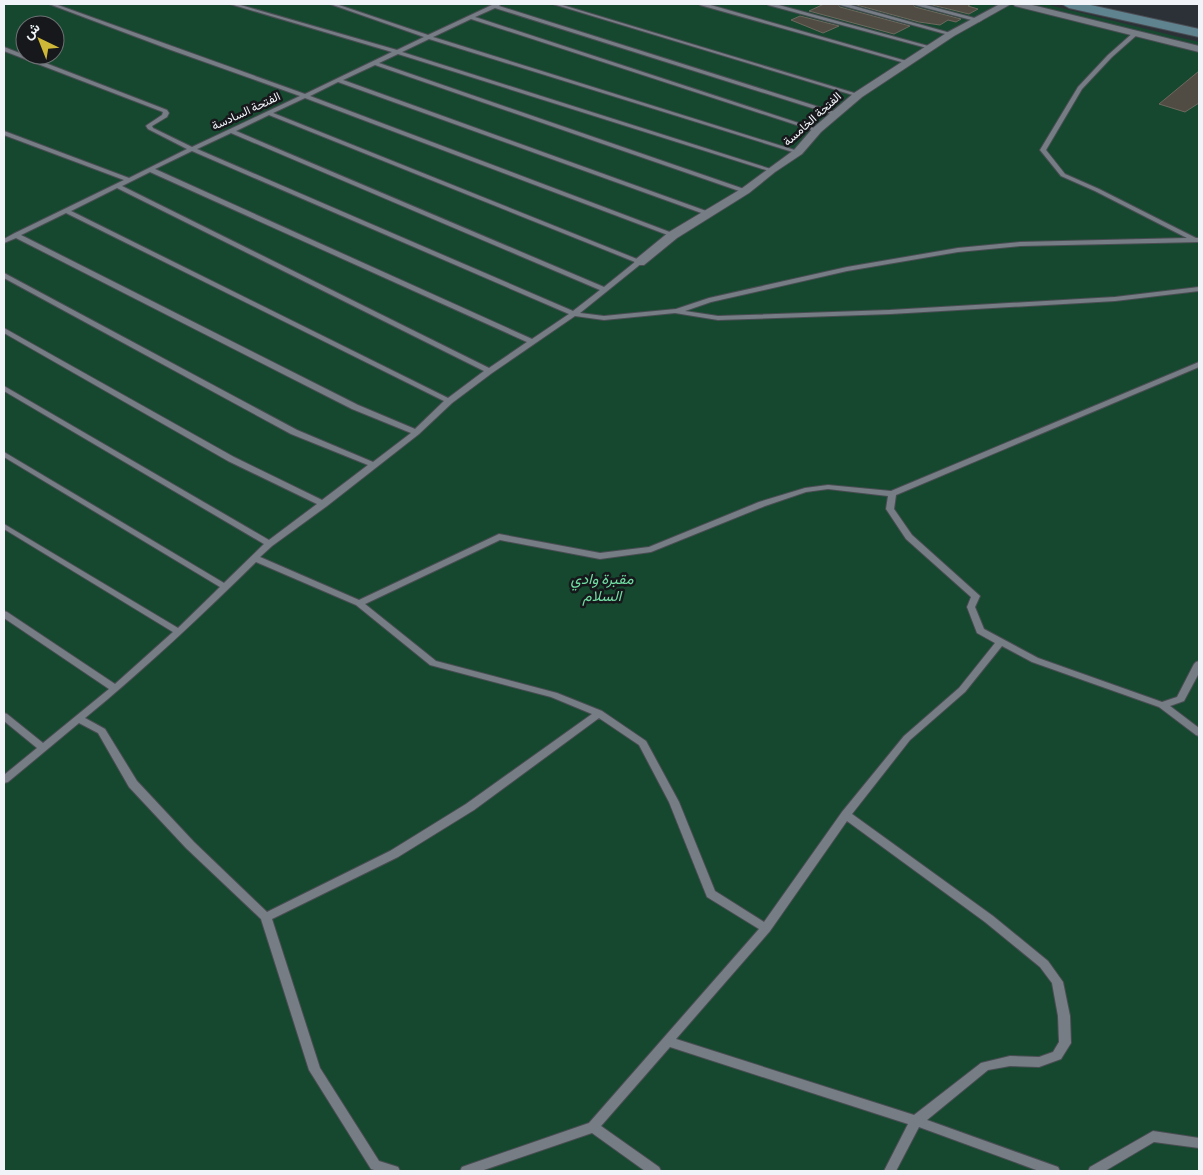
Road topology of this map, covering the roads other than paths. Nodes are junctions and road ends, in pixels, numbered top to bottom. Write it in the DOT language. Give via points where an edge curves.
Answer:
graph roads {
  1 [pos="51,4"];
  2 [pos="232,4"];
  3 [pos="332,4"];
  4 [pos="555,4"];
  5 [pos="702,4"];
  6 [pos="770,4"];
  7 [pos="842,4"];
  8 [pos="917,4"];
  9 [pos="1006,4"];
  10 [pos="1018,4"];
  11 [pos="1069,4"];
  12 [pos="1095,4"];
  13 [pos="497,5"];
  14 [pos="469,18"];
  15 [pos="979,20"];
  16 [pos="1199,26"];
  17 [pos="1136,33"];
  18 [pos="1199,33"];
  19 [pos="951,34"];
  20 [pos="428,37"];
  21 [pos="929,47"];
  22 [pos="4,49"];
  23 [pos="1199,49"];
  24 [pos="397,52"];
  25 [pos="907,62"];
  26 [pos="375,63"];
  27 [pos="338,80"];
  28 [pos="858,95"];
  29 [pos="304,96"];
  30 [pos="269,112"];
  31 [pos="836,114"];
  32 [pos="816,130"];
  33 [pos="232,131"];
  34 [pos="4,132"];
  35 [pos="192,149"];
  36 [pos="798,152"];
  37 [pos="152,170"];
  38 [pos="770,170"];
  39 [pos="130,180"];
  40 [pos="118,186"];
  41 [pos="745,191"];
  42 [pos="66,211"];
  43 [pos="706,213"];
  44 [pos="15,235"];
  45 [pos="673,235"];
  46 [pos="1197,240"];
  47 [pos="4,241"];
  48 [pos="640,262"];
  49 [pos="4,275"];
  50 [pos="604,289"];
  51 [pos="1199,289"];
  52 [pos="675,312"];
  53 [pos="574,314"];
  54 [pos="4,330"];
  55 [pos="533,342"];
  56 [pos="1199,364"];
  57 [pos="489,371"];
  58 [pos="4,388"];
  59 [pos="449,401"];
  60 [pos="416,432"];
  61 [pos="4,454"];
  62 [pos="374,465"];
  63 [pos="892,494"];
  64 [pos="324,504"];
  65 [pos="4,526"];
  66 [pos="269,544"];
  67 [pos="254,558"];
  68 [pos="225,587"];
  69 [pos="359,603"];
  70 [pos="4,614"];
  71 [pos="179,632"];
  72 [pos="1000,642"];
  73 [pos="1199,664"];
  74 [pos="115,688"];
  75 [pos="1162,705"];
  76 [pos="599,713"];
  77 [pos="4,716"];
  78 [pos="78,719"];
  79 [pos="1199,733"];
  80 [pos="43,748"];
  81 [pos="4,780"];
  82 [pos="846,815"];
  83 [pos="266,917"];
  84 [pos="766,928"];
  85 [pos="669,1042"];
  86 [pos="916,1122"];
  87 [pos="594,1127"];
  88 [pos="1199,1143"];
  89 [pos="394,1171"];
  90 [pos="466,1171"];
  91 [pos="655,1171"];
  92 [pos="890,1171"];
  93 [pos="1054,1171"];
  94 [pos="1094,1171"];
  1 -- 29 [label="lane"];
  2 -- 24 [label="lane"];
  3 -- 20 [label="lane"];
  4 -- 28 [label="lane"];
  5 -- 25 [label="lane"];
  6 -- 21 [label="lane"];
  7 -- 19 [label="lane"];
  8 -- 15 [label="lane"];
  9 -- 15 [label="street, الفتحة الخامسة"];
  10 -- 17 [label="street"];
  11 -- 18 [label="main road"];
  12 -- 16 [label="main road"];
  13 -- 14 [label="lane, الفتحة السادسة"];
  13 -- 31 [label="lane"];
  14 -- 20 [label="lane, الفتحة السادسة"];
  14 -- 32 [label="lane"];
  15 -- 19 [label="street, الفتحة الخامسة"];
  17 -- 23 [label="street"];
  17 -- 46 [label="lane" via="1080,88 1043,150 1063,175"];
  19 -- 21 [label="street, الفتحة الخامسة"];
  20 -- 24 [label="lane, الفتحة السادسة"];
  20 -- 36 [label="lane"];
  21 -- 25 [label="street, الفتحة الخامسة"];
  22 -- 35 [label="lane" via="164,111 165,116 152,123 150,129"];
  24 -- 26 [label="lane, الفتحة السادسة"];
  24 -- 38 [label="lane"];
  25 -- 28 [label="street, الفتحة الخامسة"];
  26 -- 27 [label="lane, الفتحة السادسة"];
  26 -- 41 [label="lane"];
  27 -- 29 [label="lane, الفتحة السادسة"];
  27 -- 43 [label="lane"];
  28 -- 31 [label="street, الفتحة الخامسة"];
  29 -- 30 [label="lane, الفتحة السادسة"];
  29 -- 45 [label="lane"];
  30 -- 33 [label="lane, الفتحة السادسة"];
  30 -- 48 [label="lane"];
  31 -- 32 [label="street, الفتحة الخامسة"];
  32 -- 36 [label="street, الفتحة الخامسة"];
  33 -- 35 [label="lane, الفتحة السادسة"];
  33 -- 50 [label="lane"];
  34 -- 39 [label="lane"];
  35 -- 37 [label="lane, الفتحة السادسة"];
  35 -- 53 [label="lane"];
  36 -- 38 [label="street, الفتحة الخامسة"];
  37 -- 39 [label="lane, الفتحة السادسة"];
  37 -- 55 [label="lane"];
  38 -- 41 [label="street, الفتحة الخامسة"];
  39 -- 40 [label="lane, الفتحة السادسة"];
  40 -- 42 [label="lane, الفتحة السادسة"];
  40 -- 57 [label="lane"];
  41 -- 43 [label="street, الفتحة الخامسة"];
  42 -- 44 [label="lane, الفتحة السادسة"];
  42 -- 59 [label="lane"];
  43 -- 45 [label="street, الفتحة الخامسة"];
  44 -- 47 [label="lane, الفتحة السادسة"];
  44 -- 60 [label="lane" via="356,407"];
  45 -- 48 [label="street, الفتحة الخامسة"];
  46 -- 52 [label="lane" via="1020,244 958,250 837,271 709,300"];
  48 -- 50 [label="lane"];
  49 -- 62 [label="lane" via="294,432"];
  50 -- 53 [label="lane"];
  51 -- 52 [label="lane" via="1115,299 890,312 718,318"];
  52 -- 53 [label="lane" via="604,318"];
  53 -- 55 [label="lane"];
  54 -- 64 [label="lane" via="231,459"];
  55 -- 57 [label="lane"];
  56 -- 63 [label="lane"];
  57 -- 59 [label="lane"];
  58 -- 66 [label="lane"];
  59 -- 60 [label="lane"];
  60 -- 62 [label="lane"];
  61 -- 68 [label="lane"];
  62 -- 64 [label="lane"];
  63 -- 69 [label="lane" via="828,487 805,490 651,549 600,556 499,536"];
  63 -- 72 [label="lane" via="890,509 909,537 976,596 970,607 980,631"];
  64 -- 66 [label="lane"];
  65 -- 71 [label="lane"];
  66 -- 67 [label="lane"];
  67 -- 68 [label="lane"];
  67 -- 69 [label="lane"];
  68 -- 71 [label="lane"];
  69 -- 76 [label="lane" via="433,663 554,695"];
  70 -- 74 [label="lane"];
  71 -- 74 [label="lane"];
  72 -- 75 [label="lane" via="1036,660"];
  72 -- 82 [label="lane" via="962,690 907,738"];
  73 -- 75 [label="lane" via="1181,699"];
  74 -- 78 [label="lane"];
  75 -- 79 [label="lane"];
  76 -- 83 [label="lane" via="470,807 394,854"];
  76 -- 84 [label="lane" via="642,743 674,802 711,894"];
  77 -- 80 [label="lane"];
  78 -- 80 [label="lane"];
  78 -- 83 [label="lane" via="102,731 133,784 190,845"];
  80 -- 81 [label="lane"];
  82 -- 84 [label="lane"];
  82 -- 86 [label="lane" via="989,919 1044,964 1057,982 1064,1016 1065,1043 1057,1056 1039,1062 1010,1061 985,1066"];
  83 -- 89 [label="lane" via="315,1070 375,1165"];
  84 -- 85 [label="lane"];
  85 -- 86 [label="lane"];
  85 -- 87 [label="lane"];
  86 -- 92 [label="lane"];
  86 -- 93 [label="lane"];
  87 -- 90 [label="lane"];
  87 -- 91 [label="lane"];
  88 -- 94 [label="lane" via="1154,1136"];
}
